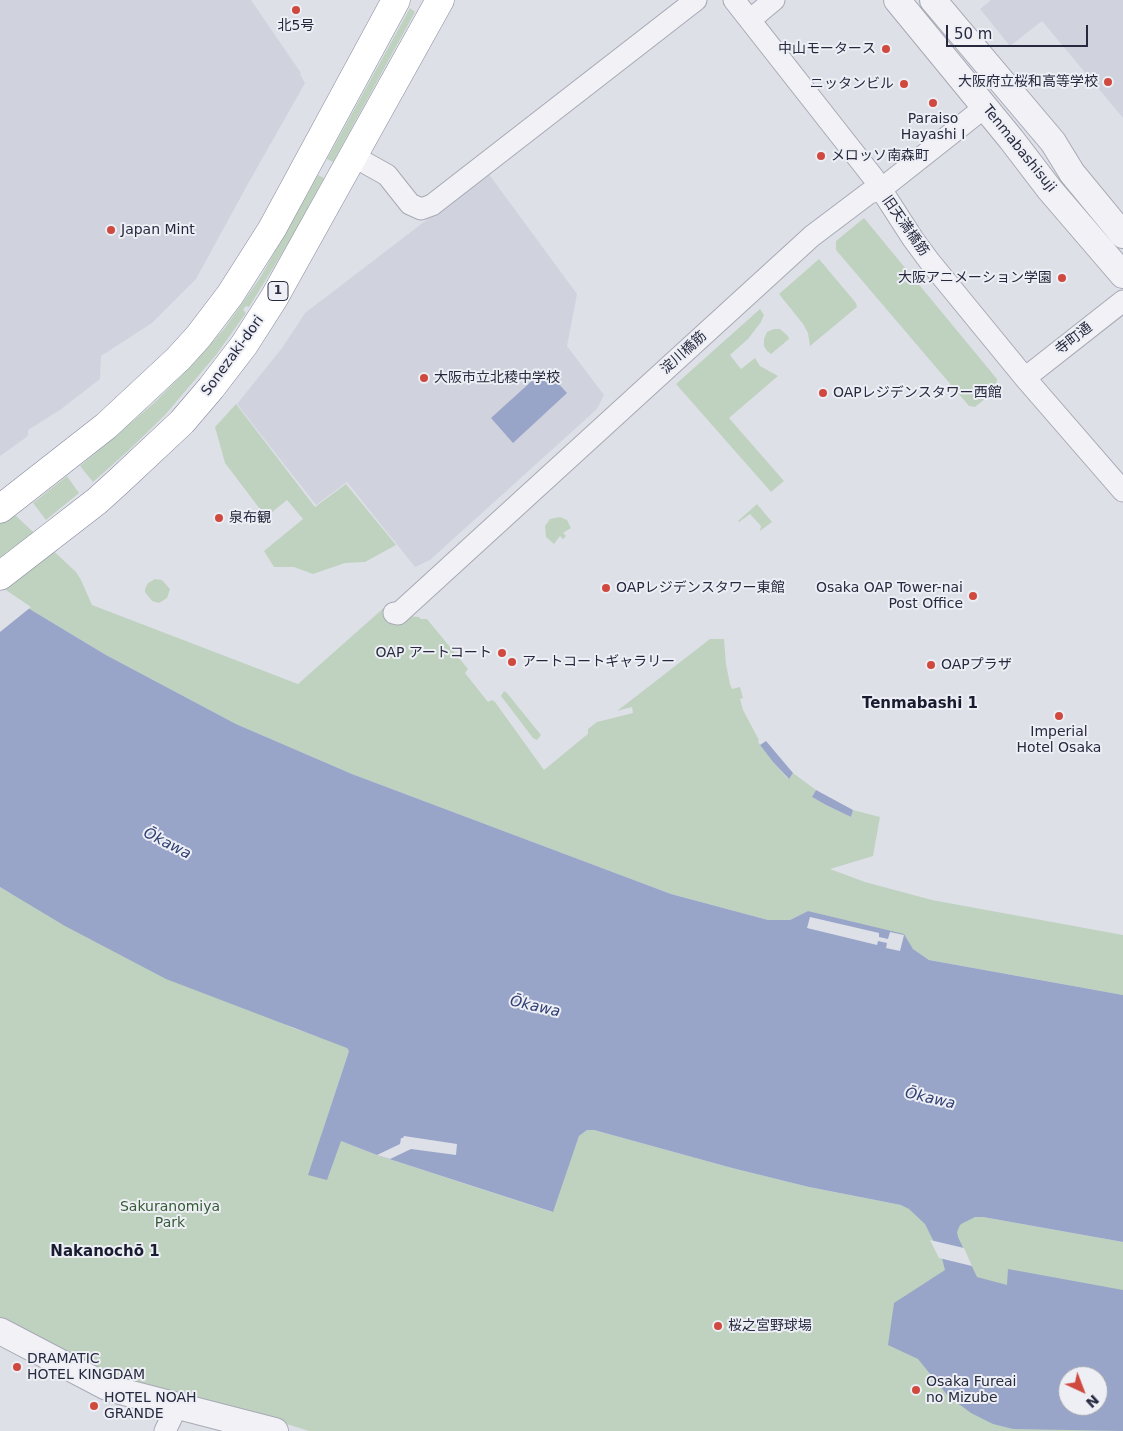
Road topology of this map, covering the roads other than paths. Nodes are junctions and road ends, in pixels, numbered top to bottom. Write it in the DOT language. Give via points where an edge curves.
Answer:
graph roads {
  1 [pos="396,0"];
  2 [pos="440,0"];
  3 [pos="696,0"];
  4 [pos="734,0"];
  5 [pos="774,0"];
  6 [pos="897,0"];
  7 [pos="934,0"];
  8 [pos="750,20"];
  9 [pos="985,107"];
  10 [pos="353,156"];
  11 [pos="880,190"];
  12 [pos="1123,235"];
  13 [pos="1123,275"];
  14 [pos="1123,301"];
  15 [pos="1025,378"];
  16 [pos="1123,491"];
  17 [pos="0,509"];
  18 [pos="0,576"];
  19 [pos="394,613"];
  20 [pos="0,1331"];
  21 [pos="177,1406"];
  22 [pos="165,1431"];
  23 [pos="272,1431"];
  1 -- 17 [label="highway" via="272,229 230,295 198,337 106,426"];
  2 -- 10 [label="highway, Sonezaki-dori / 1"];
  3 -- 10 [label="street" via="432,205 421,209 410,204 387,175"];
  4 -- 8 [label="street, 旧天満橋筋"];
  5 -- 8 [label="street"];
  6 -- 9 [label="street, Tenmabashisuji"];
  7 -- 12 [label="street, Tenmabashisuji" via="1053,142 1072,173"];
  8 -- 11 [label="street, 旧天満橋筋" via="873,176"];
  9 -- 11 [label="street, 淀川橋筋"];
  9 -- 13 [label="street, Tenmabashisuji"];
  10 -- 18 [label="highway, Sonezaki-dori / 1" via="274,298 211,388 182,422 97,501"];
  11 -- 15 [label="street, 旧天満橋筋" via="912,239"];
  11 -- 19 [label="street, 淀川橋筋" via="869,193 812,236 398,614"];
  14 -- 15 [label="street, 寺町通"];
  15 -- 16 [label="street, 旧天満橋筋"];
  20 -- 21 [label="street" via="105,1386"];
  21 -- 22 [label="street"];
  21 -- 23 [label="street"];
}
